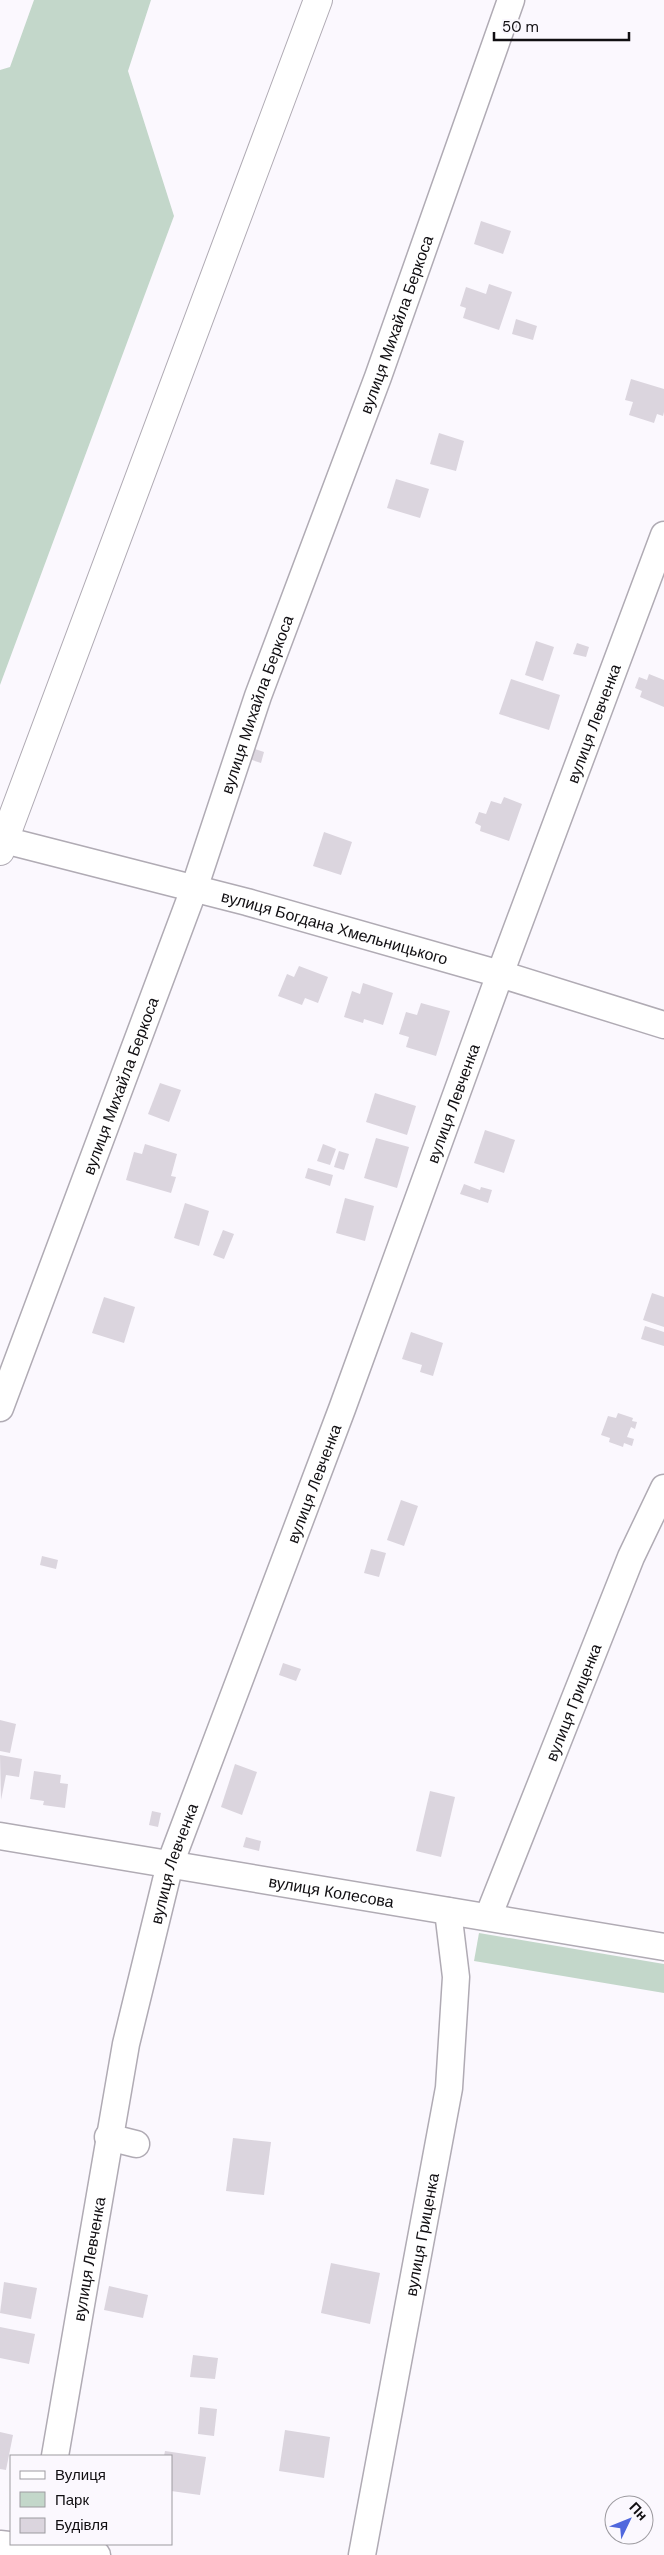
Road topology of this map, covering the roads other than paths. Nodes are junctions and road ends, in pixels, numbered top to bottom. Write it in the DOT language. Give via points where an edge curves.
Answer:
graph roads {
  1 [pos="318,0"];
  2 [pos="511,0"];
  3 [pos="664,535"];
  4 [pos="2,846"];
  5 [pos="194,889"];
  6 [pos="500,974"];
  7 [pos="664,1024"];
  8 [pos="0,1408"];
  9 [pos="664,1488"];
  10 [pos="0,1836"];
  11 [pos="170,1864"];
  12 [pos="448,1911"];
  13 [pos="488,1917"];
  14 [pos="664,1946"];
  15 [pos="108,2137"];
  16 [pos="136,2144"];
  17 [pos="55,2455"];
  18 [pos="0,2544"];
  19 [pos="40,2549"];
  20 [pos="97,2555"];
  21 [pos="362,2555"];
  1 -- 4 [label="main road"];
  2 -- 5 [label="street, вулиця Михайла Беркоса" via="378,377 258,696"];
  3 -- 6 [label="street, вулиця Левченка"];
  4 -- 5 [label="street, вулиця Богдана Хмельницького"];
  5 -- 6 [label="street, вулиця Богдана Хмельницького"];
  5 -- 8 [label="street, вулиця Михайла Беркоса"];
  6 -- 7 [label="street, вулиця Богдана Хмельницького"];
  6 -- 11 [label="street, вулиця Левченка" via="339,1418"];
  9 -- 13 [label="street, вулиця Гриценка" via="631,1557"];
  10 -- 11 [label="street, вулиця Колесова"];
  11 -- 12 [label="street, вулиця Колесова"];
  11 -- 15 [label="street, вулиця Левченка" via="126,2044"];
  12 -- 13 [label="street, вулиця Колесова"];
  12 -- 21 [label="street, вулиця Гриценка" via="456,1977 449,2088"];
  13 -- 14 [label="street, вулиця Колесова"];
  15 -- 16 [label="street"];
  15 -- 17 [label="street, вулиця Левченка"];
  18 -- 19 [label="street"];
  19 -- 20 [label="street"];
}
